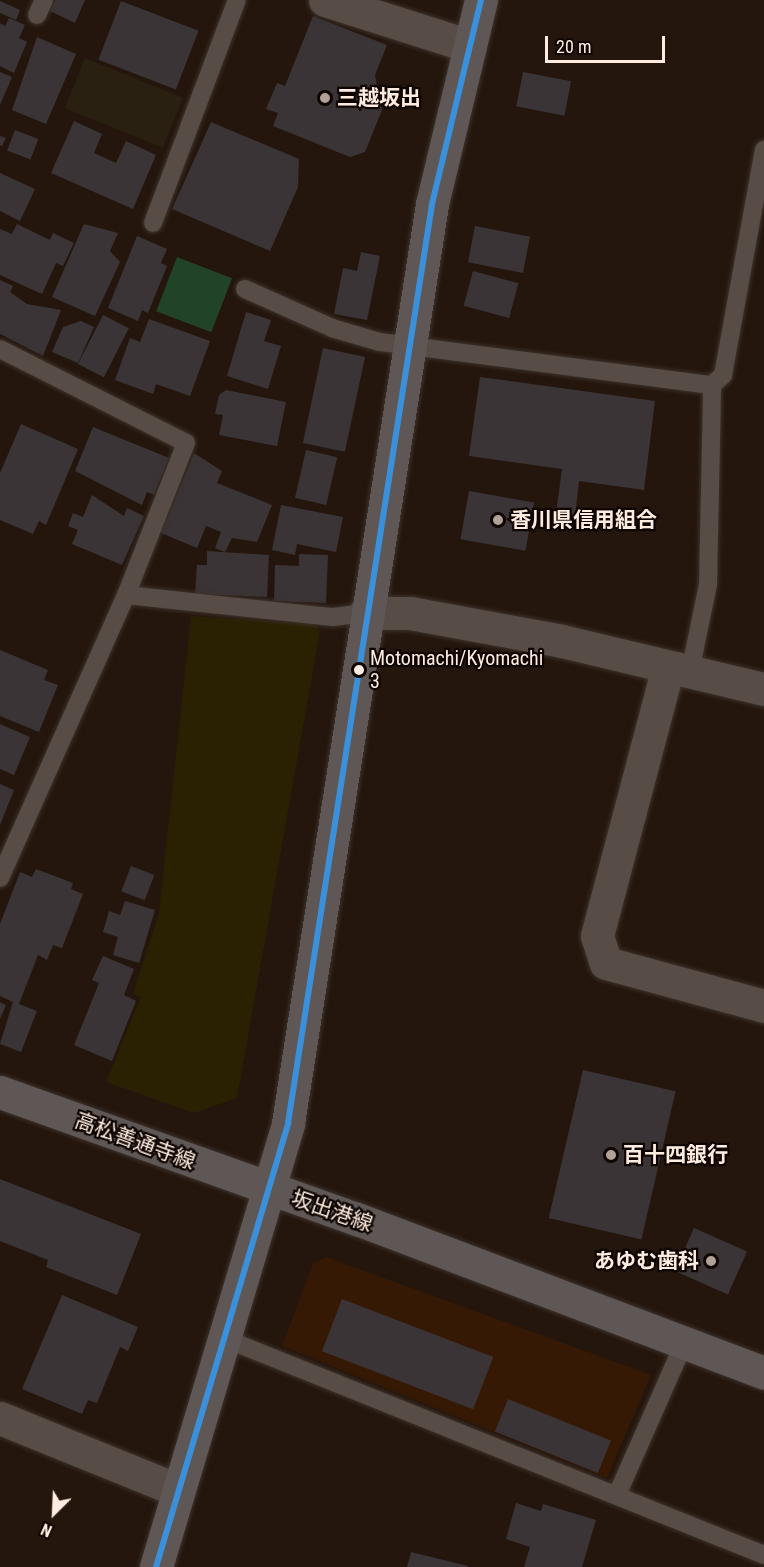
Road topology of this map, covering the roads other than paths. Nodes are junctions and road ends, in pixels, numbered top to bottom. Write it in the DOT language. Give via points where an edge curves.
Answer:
graph roads {
  1 [pos="237,0"];
  2 [pos="324,0"];
  3 [pos="481,0"];
  4 [pos="470,46"];
  5 [pos="764,150"];
  6 [pos="153,223"];
  7 [pos="245,289"];
  8 [pos="414,345"];
  9 [pos="0,349"];
  10 [pos="712,385"];
  11 [pos="126,595"];
  12 [pos="365,613"];
  13 [pos="679,670"];
  14 [pos="764,688"];
  15 [pos="0,878"];
  16 [pos="764,1006"];
  17 [pos="0,1092"];
  18 [pos="270,1189"];
  19 [pos="221,1337"];
  20 [pos="685,1341"];
  21 [pos="764,1373"];
  22 [pos="0,1418"];
  23 [pos="175,1490"];
  24 [pos="618,1495"];
  25 [pos="764,1555"];
  26 [pos="156,1567"];
  1 -- 6 [label="lane"];
  2 -- 4 [label="street"];
  3 -- 4 [label="main road"];
  4 -- 8 [label="main road" via="432,204"];
  5 -- 10 [label="lane" via="723,375"];
  7 -- 8 [label="lane" via="332,328"];
  8 -- 10 [label="lane"];
  8 -- 12 [label="main road"];
  9 -- 11 [label="lane" via="186,443"];
  10 -- 13 [label="lane" via="708,584"];
  11 -- 12 [label="lane" via="333,617"];
  11 -- 15 [label="lane"];
  12 -- 13 [label="street" via="410,613"];
  12 -- 18 [label="main road" via="288,1123"];
  13 -- 14 [label="street"];
  13 -- 16 [label="street" via="597,936 606,963"];
  17 -- 18 [label="main road, 高松善通寺線"];
  18 -- 19 [label="main road, 坂出港線"];
  18 -- 20 [label="main road, 坂出港線"];
  19 -- 23 [label="main road, 坂出港線"];
  19 -- 24 [label="lane"];
  20 -- 21 [label="main road, 坂出港線"];
  20 -- 24 [label="lane"];
  22 -- 23 [label="street"];
  23 -- 26 [label="main road, 坂出港線"];
  24 -- 25 [label="lane"];
}
